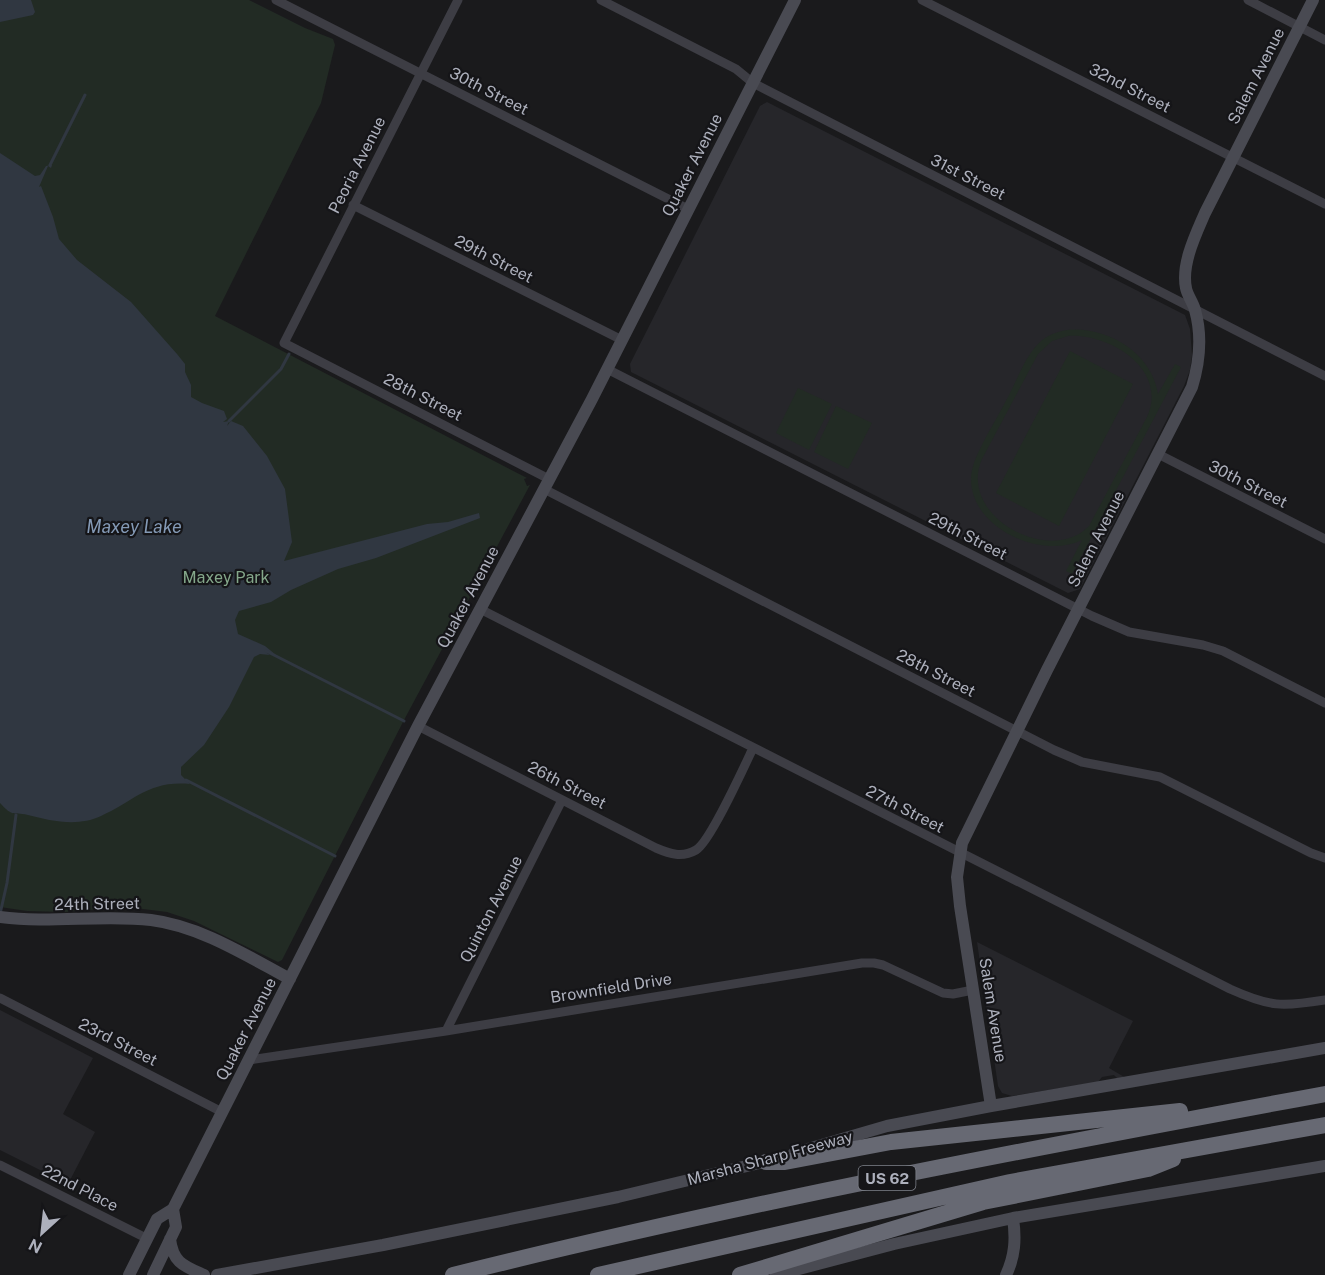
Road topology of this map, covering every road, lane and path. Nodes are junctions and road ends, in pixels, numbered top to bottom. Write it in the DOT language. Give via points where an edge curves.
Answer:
graph roads {
  1 [pos="276,0"];
  2 [pos="458,0"];
  3 [pos="601,0"];
  4 [pos="795,0"];
  5 [pos="922,0"];
  6 [pos="1248,0"];
  7 [pos="1313,0"];
  8 [pos="1299,27"];
  9 [pos="1325,40"];
  10 [pos="420,73"];
  11 [pos="753,83"];
  12 [pos="1233,157"];
  13 [pos="1325,204"];
  14 [pos="353,205"];
  15 [pos="688,209"];
  16 [pos="1195,310"];
  17 [pos="622,340"];
  18 [pos="284,343"];
  19 [pos="607,369"];
  20 [pos="1325,376"];
  21 [pos="1158,454"];
  22 [pos="546,484"];
  23 [pos="1325,540"];
  24 [pos="480,609"];
  25 [pos="1078,609"];
  26 [pos="1325,703"];
  27 [pos="418,726"];
  28 [pos="1017,731"];
  29 [pos="753,748"];
  30 [pos="562,800"];
  31 [pos="959,852"];
  32 [pos="1325,858"];
  33 [pos="0,917"];
  34 [pos="290,979"];
  35 [pos="973,990"];
  36 [pos="0,998"];
  37 [pos="1325,1000"];
  38 [pos="446,1031"];
  39 [pos="1325,1048"];
  40 [pos="249,1060"];
  41 [pos="1320,1095"];
  42 [pos="991,1106"];
  43 [pos="222,1112"];
  44 [pos="1325,1125"];
  45 [pos="1201,1146"];
  46 [pos="766,1162"];
  47 [pos="0,1165"];
  48 [pos="1325,1166"];
  49 [pos="173,1209"];
  50 [pos="1013,1218"];
  51 [pos="146,1239"];
  52 [pos="170,1239"];
  53 [pos="129,1275"];
  54 [pos="153,1275"];
  55 [pos="204,1275"];
  56 [pos="217,1275"];
  57 [pos="453,1275"];
  58 [pos="598,1275"];
  59 [pos="740,1275"];
  60 [pos="776,1275"];
  61 [pos="1006,1275"];
  1 -- 10 [label="street, 30th Street"];
  2 -- 10 [label="street, Peoria Avenue"];
  3 -- 11 [label="street, 31st Street" via="736,69"];
  4 -- 11 [label="main road, Quaker Avenue"];
  5 -- 12 [label="street, 32nd Street"];
  6 -- 8 [label="street"];
  7 -- 8 [label="main road, Salem Avenue"];
  8 -- 9 [label="street"];
  8 -- 12 [label="main road, Salem Avenue"];
  10 -- 14 [label="street, Peoria Avenue"];
  10 -- 15 [label="street, 30th Street"];
  11 -- 15 [label="main road, Quaker Avenue"];
  11 -- 16 [label="street, 31st Street"];
  12 -- 13 [label="street, 32nd Street"];
  12 -- 16 [label="main road, Salem Avenue" via="1190,248 1186,288"];
  14 -- 17 [label="street, 29th Street"];
  14 -- 18 [label="street, Peoria Avenue"];
  15 -- 17 [label="main road, Quaker Avenue"];
  16 -- 20 [label="street, 31st Street"];
  16 -- 21 [label="main road, Salem Avenue" via="1198,369"];
  17 -- 19 [label="main road, Quaker Avenue"];
  18 -- 22 [label="street, 28th Street"];
  19 -- 22 [label="main road, Quaker Avenue"];
  19 -- 25 [label="street, 29th Street"];
  21 -- 23 [label="street, 30th Street"];
  21 -- 25 [label="main road, Salem Avenue"];
  22 -- 24 [label="main road, Quaker Avenue"];
  22 -- 28 [label="street, 28th Street"];
  24 -- 27 [label="main road, Quaker Avenue"];
  24 -- 29 [label="street, 27th Street"];
  25 -- 26 [label="street, 29th Street" via="1129,632 1223,651"];
  25 -- 28 [label="main road, Salem Avenue"];
  27 -- 30 [label="street, 26th Street"];
  27 -- 34 [label="main road, Quaker Avenue"];
  28 -- 31 [label="main road, Salem Avenue"];
  28 -- 32 [label="street, 28th Street" via="1082,762 1160,777"];
  29 -- 30 [label="street, 26th Street" via="704,844 683,855 668,853"];
  29 -- 31 [label="street, 27th Street"];
  30 -- 38 [label="street, Quinton Avenue"];
  31 -- 35 [label="main road, Salem Avenue" via="957,877"];
  31 -- 37 [label="street, 27th Street" via="1259,1002 1291,1005"];
  33 -- 34 [label="main road, 24th Street" via="58,921 131,918 163,922 202,935"];
  34 -- 40 [label="main road, Quaker Avenue"];
  35 -- 38 [label="street, Brownfield Drive" via="943,993 883,965 862,963"];
  35 -- 42 [label="main road, Salem Avenue"];
  36 -- 43 [label="street, 23rd Street"];
  38 -- 40 [label="street, Brownfield Drive"];
  39 -- 42 [label="main road, Marsha Sharp Freeway"];
  40 -- 43 [label="main road, Quaker Avenue"];
  41 -- 46 [label="highway" via="891,1142 785,1162"];
  41 -- 57 [label="highway, US 62" via="1022,1149 598,1239"];
  42 -- 46 [label="main road, Marsha Sharp Freeway" via="887,1126"];
  43 -- 49 [label="main road, Quaker Avenue"];
  44 -- 45 [label="highway, US 62"];
  45 -- 58 [label="highway, US 62" via="1010,1182"];
  45 -- 59 [label="highway" via="1148,1169 983,1202"];
  46 -- 56 [label="main road, Marsha Sharp Freeway" via="473,1227"];
  47 -- 51 [label="street, 22nd Place"];
  48 -- 50 [label="main road"];
  49 -- 51 [label="main road, Quaker Avenue" via="157,1219"];
  49 -- 52 [label="main road, Quaker Avenue" via="176,1227"];
  50 -- 60 [label="main road"];
  50 -- 61 [label="main road" via="1014,1256"];
  51 -- 53 [label="main road, Quaker Avenue"];
  52 -- 54 [label="main road, Quaker Avenue"];
  52 -- 55 [label="main road" via="178,1261"];
}
